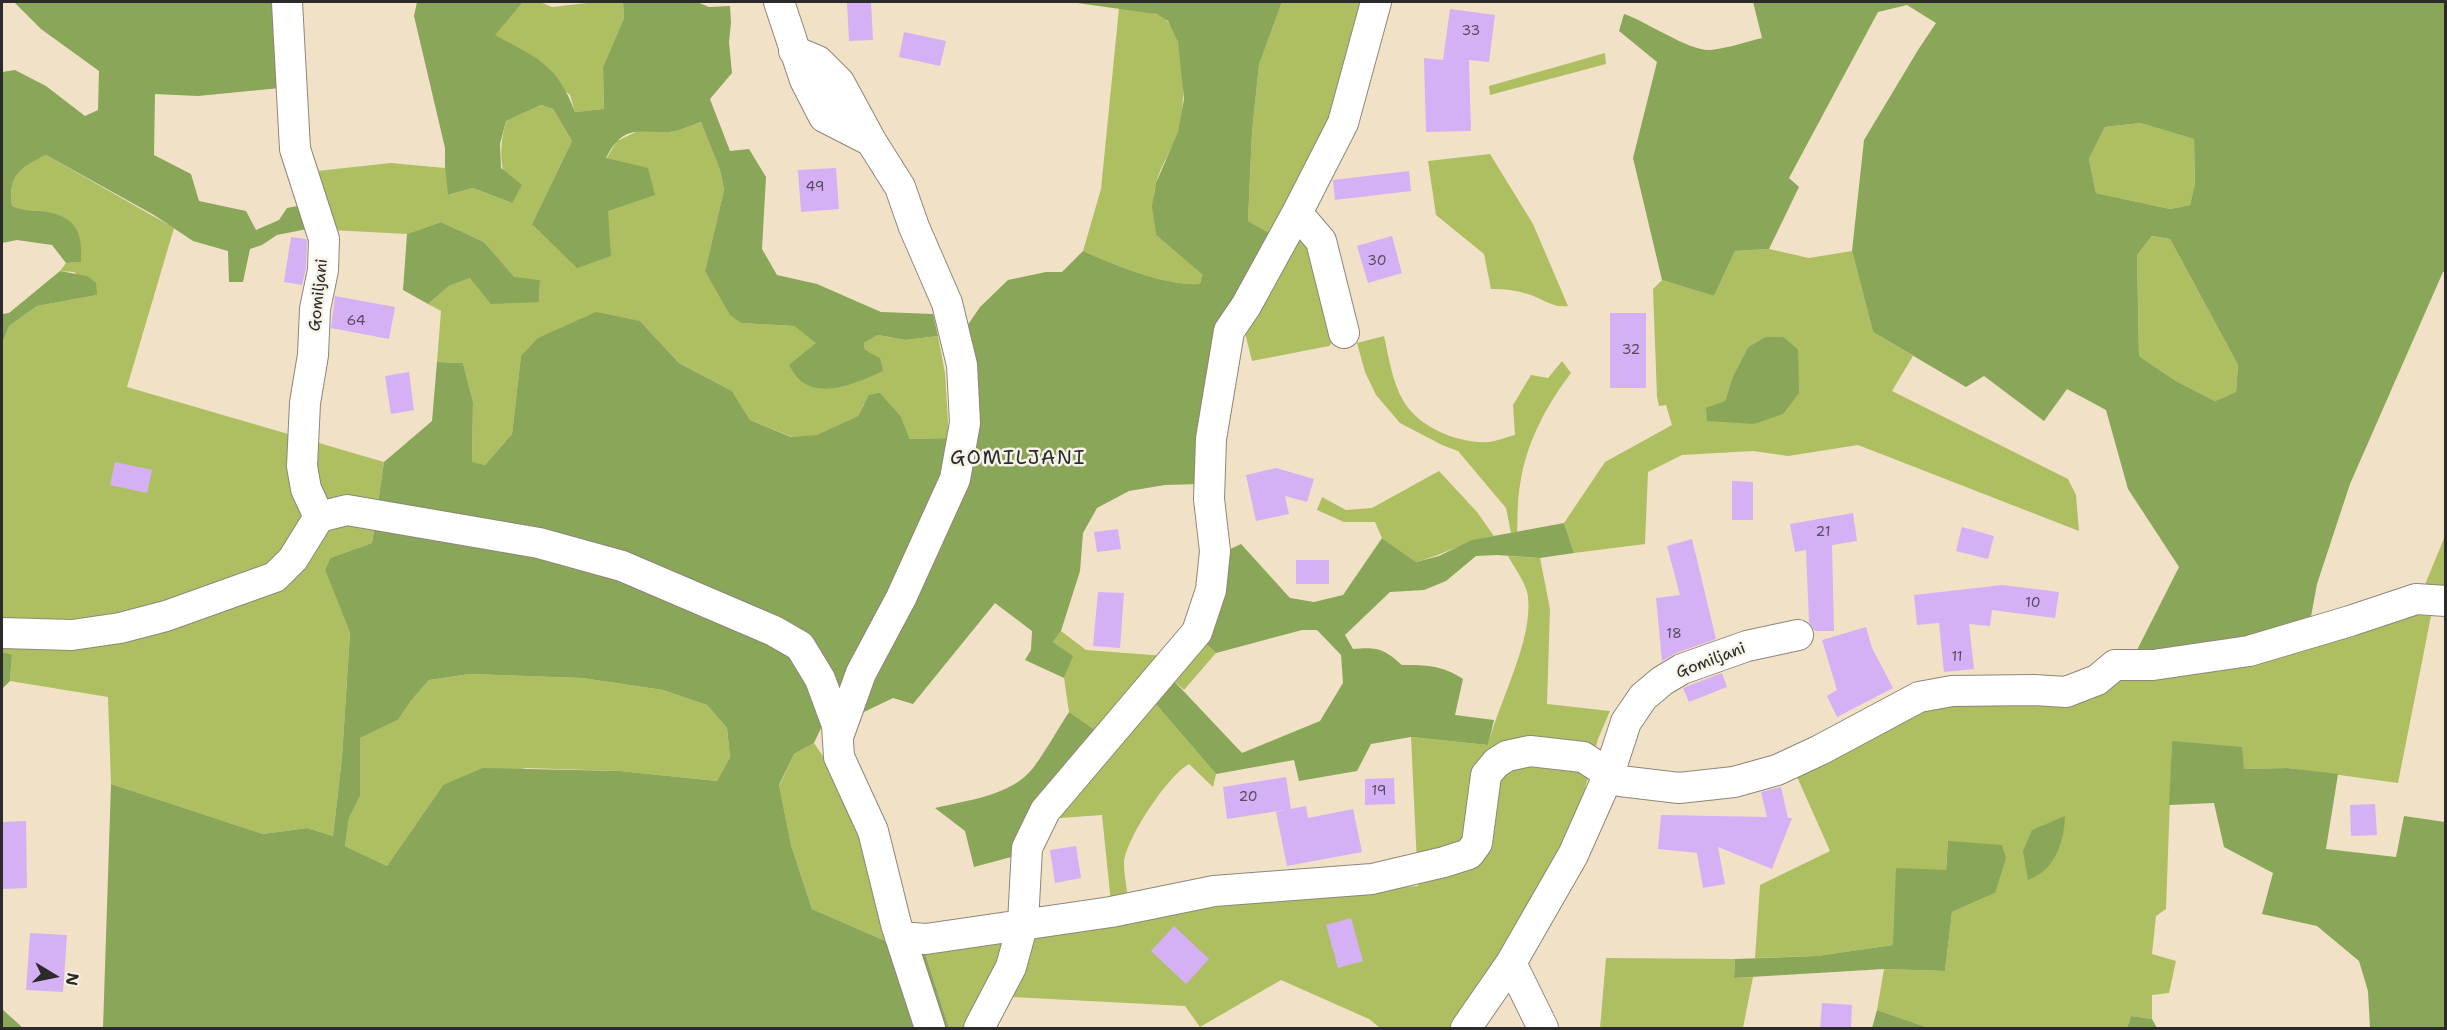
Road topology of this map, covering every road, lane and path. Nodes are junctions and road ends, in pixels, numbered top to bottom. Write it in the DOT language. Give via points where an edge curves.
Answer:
graph roads {
  1 [pos="287,2"];
  2 [pos="779,2"];
  3 [pos="1376,2"];
  4 [pos="1297,213"];
  5 [pos="1344,333"];
  6 [pos="319,517"];
  7 [pos="2445,601"];
  8 [pos="2,633"];
  9 [pos="1798,635"];
  10 [pos="839,734"];
  11 [pos="1609,774"];
  12 [pos="1023,923"];
  13 [pos="900,937"];
  14 [pos="1511,963"];
  15 [pos="930,1029"];
  16 [pos="979,1029"];
  17 [pos="1466,1029"];
  18 [pos="1544,1029"];
  1 -- 6 [label="street, Gomiljani" via="296,149 324,238 314,356 305,403 302,466 306,489"];
  2 -- 10 [label="street" via="805,80 824,117 871,141 900,187 947,303 962,365 965,423 955,479 901,598 861,673"];
  3 -- 4 [label="street" via="1343,123"];
  4 -- 5 [label="street" via="1321,241"];
  4 -- 12 [label="street" via="1229,331 1211,439 1209,499 1215,551 1211,590 1197,632 1045,811 1027,848"];
  6 -- 8 [label="street" via="293,559 275,577 120,628 72,635"];
  6 -- 10 [label="street" via="347,510 539,543 622,566 774,631 800,646 820,679"];
  7 -- 11 [label="street" via="2416,599 2249,651 2153,665 2115,665 2097,680 2066,692 1952,691 1919,697 1785,766 1734,782 1679,788 1620,781"];
  9 -- 11 [label="street, Gomiljani" via="1747,646 1682,669 1662,681 1643,697 1626,722"];
  10 -- 13 [label="street" via="838,757 873,831"];
  11 -- 12 [label="street" via="1583,758 1530,751 1507,756 1486,775 1477,843 1469,854 1444,862 1372,879 1214,891 1111,912"];
  11 -- 14 [label="street, Gomiljani" via="1573,855"];
  12 -- 13 [label="street" via="926,939"];
  12 -- 16 [label="street" via="1011,968"];
  13 -- 15 [label="street"];
  14 -- 17 [label="street, Gomiljani"];
  14 -- 18 [label="street"];
}
